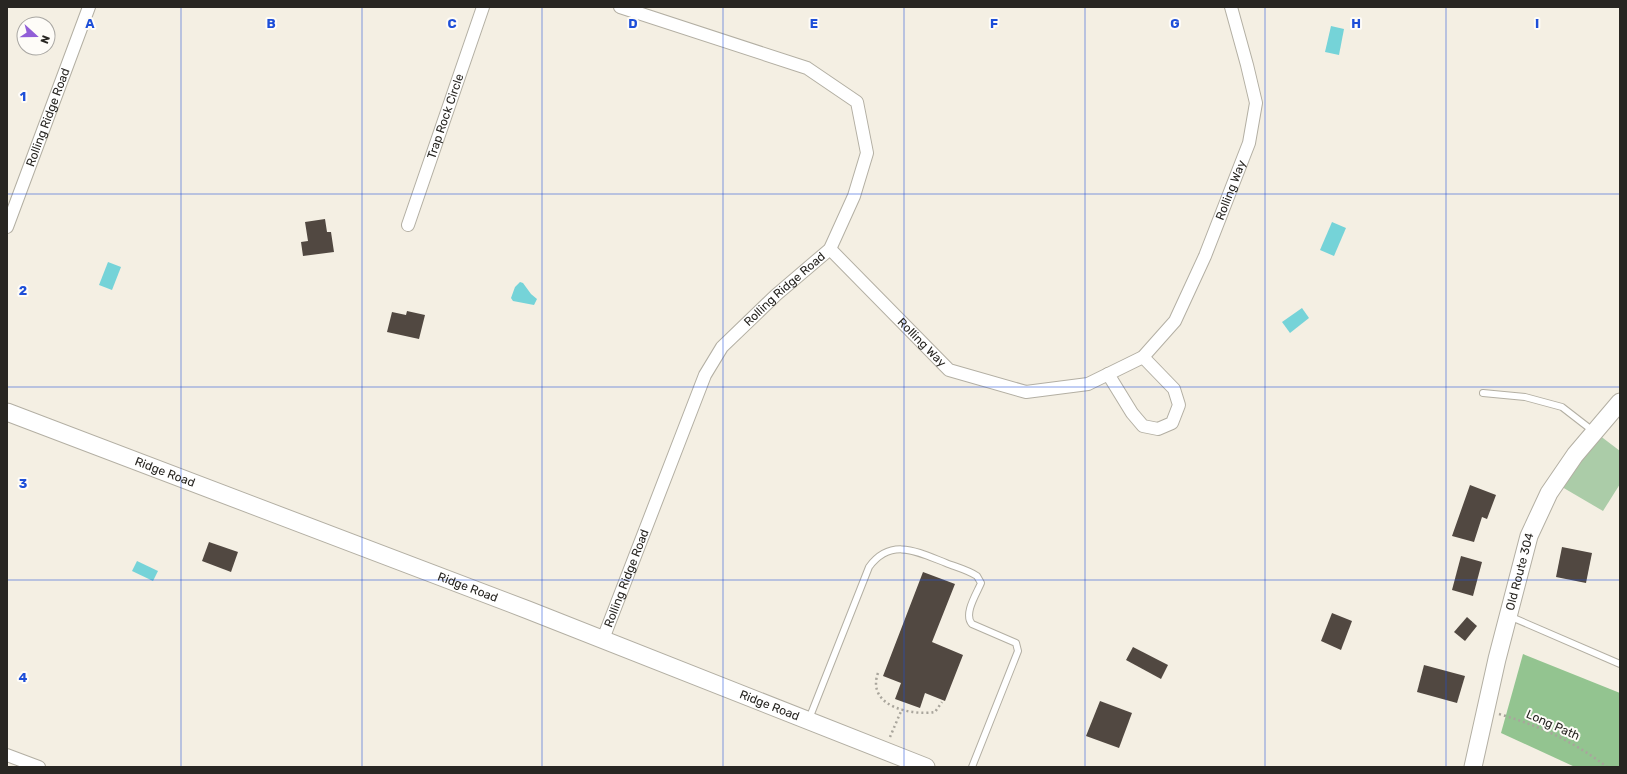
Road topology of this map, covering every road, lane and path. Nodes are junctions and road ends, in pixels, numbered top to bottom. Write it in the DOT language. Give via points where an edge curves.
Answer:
graph roads {
  1 [pos="89,7"];
  2 [pos="483,7"];
  3 [pos="620,7"];
  4 [pos="1231,7"];
  5 [pos="408,225"];
  6 [pos="7,227"];
  7 [pos="830,250"];
  8 [pos="1143,357"];
  9 [pos="1108,374"];
  10 [pos="1483,393"];
  11 [pos="1620,402"];
  12 [pos="7,412"];
  13 [pos="1594,432"];
  14 [pos="1508,616"];
  15 [pos="603,639"];
  16 [pos="1620,664"];
  17 [pos="878,673"];
  18 [pos="942,702"];
  19 [pos="902,709"];
  20 [pos="1486,710"];
  21 [pos="809,721"];
  22 [pos="885,751"];
  23 [pos="7,755"];
  24 [pos="39,767"];
  25 [pos="926,767"];
  26 [pos="972,767"];
  27 [pos="1473,767"];
  28 [pos="1607,767"];
  1 -- 6 [label="street, Rolling Ridge Road"];
  2 -- 5 [label="street, Trap Rock Circle"];
  3 -- 7 [label="street, Rolling Ridge Road" via="806,68 857,102 867,153 854,196"];
  4 -- 8 [label="street, Rolling Way" via="1256,103 1249,143 1205,256 1175,321"];
  7 -- 9 [label="street, Rolling Way" via="949,370 1026,392 1088,384"];
  7 -- 15 [label="street, Rolling Ridge Road" via="776,295 722,347 712,363 701,384"];
  8 -- 9 [label="street, Rolling Way"];
  8 -- 9 [label="street" via="1174,389 1179,405 1172,422 1158,429 1143,426"];
  10 -- 13 [label="lane" via="1525,397 1562,408"];
  11 -- 13 [label="street, Old Route 304"];
  12 -- 15 [label="street, Ridge Road"];
  13 -- 14 [label="street, Old Route 304" via="1549,493 1529,536"];
  14 -- 16 [label="lane"];
  14 -- 20 [label="street, Old Route 304"];
  15 -- 21 [label="street, Ridge Road"];
  17 -- 19 [label="path" via="875,681 876,692 882,700"];
  18 -- 19 [label="path" via="935,712 924,714"];
  19 -- 22 [label="path"];
  20 -- 27 [label="street, Old Route 304"];
  20 -- 28 [label="path, Long Path" via="1524,721 1572,743"];
  21 -- 22 [label="street, Ridge Road"];
  21 -- 26 [label="lane" via="869,567 884,552 919,552 977,576 981,583 969,613 970,621 1018,646"];
  22 -- 25 [label="street, Ridge Road"];
  23 -- 24 [label="street"];
}
